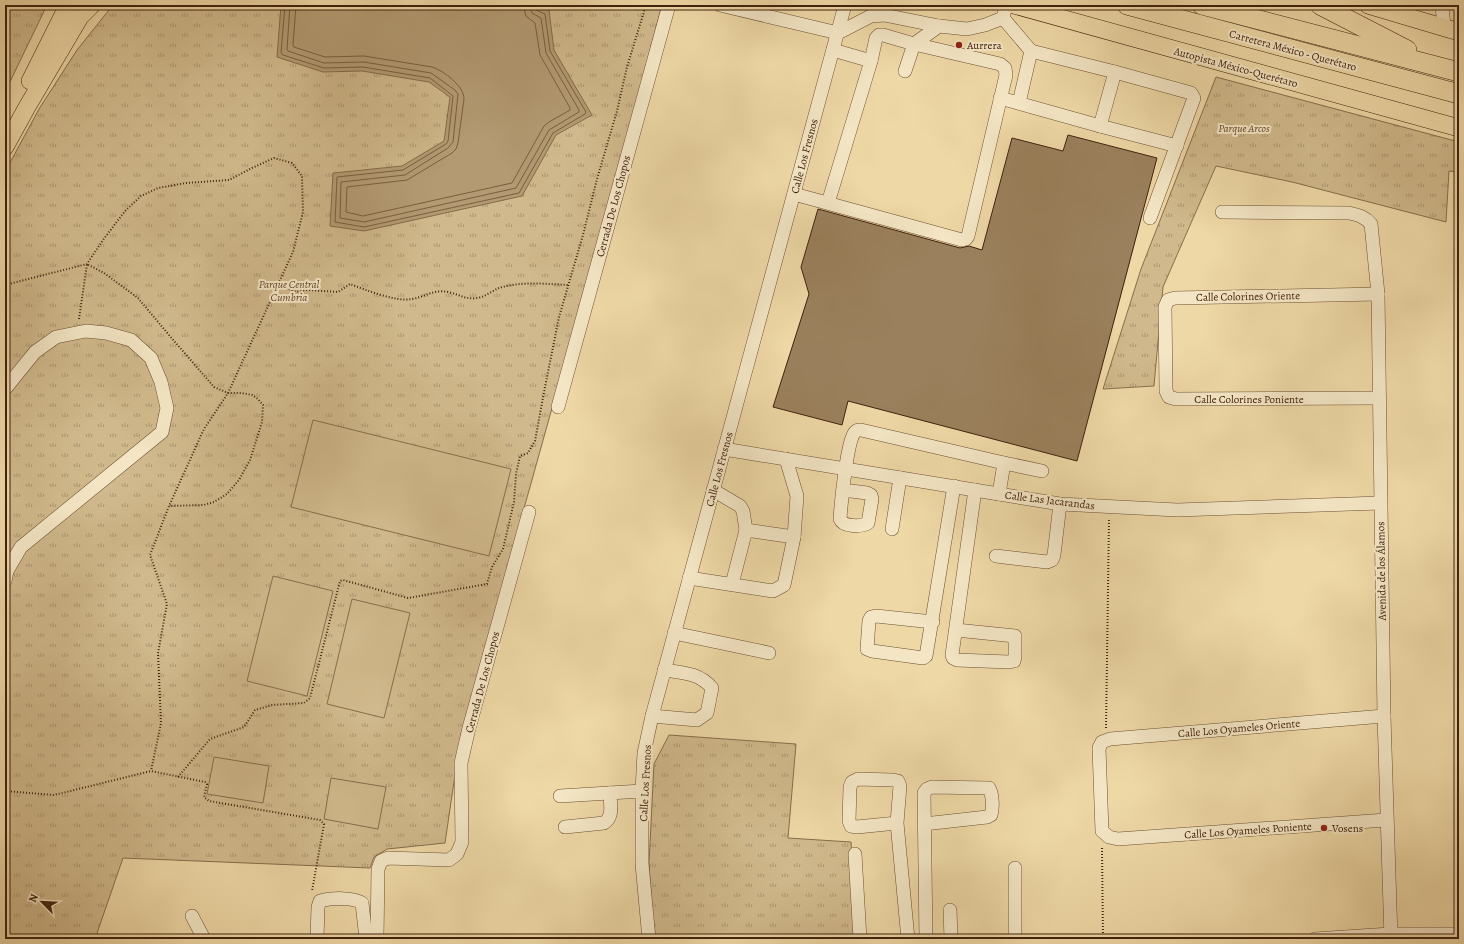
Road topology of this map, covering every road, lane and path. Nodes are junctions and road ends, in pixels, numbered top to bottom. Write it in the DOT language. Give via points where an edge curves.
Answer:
graph roads {
  1 [pos="68,5"];
  2 [pos="92,5"];
  3 [pos="646,5"];
  4 [pos="669,5"];
  5 [pos="720,5"];
  6 [pos="845,5"];
  7 [pos="1006,5"];
  8 [pos="1014,5"];
  9 [pos="1127,5"];
  10 [pos="1202,5"];
  11 [pos="1320,5"];
  12 [pos="1368,5"];
  13 [pos="1442,5"];
  14 [pos="1003,18"];
  15 [pos="939,26"];
  16 [pos="1451,30"];
  17 [pos="838,33"];
  18 [pos="914,44"];
  19 [pos="833,50"];
  20 [pos="1031,52"];
  21 [pos="871,61"];
  22 [pos="1436,66"];
  23 [pos="905,71"];
  24 [pos="1115,72"];
  25 [pos="1459,72"];
  26 [pos="1459,94"];
  27 [pos="1000,98"];
  28 [pos="1019,103"];
  29 [pos="1100,126"];
  30 [pos="1459,128"];
  31 [pos="5,133"];
  32 [pos="1177,146"];
  33 [pos="5,147"];
  34 [pos="794,194"];
  35 [pos="828,203"];
  36 [pos="1222,212"];
  37 [pos="1150,218"];
  38 [pos="87,264"];
  39 [pos="278,284"];
  40 [pos="569,285"];
  41 [pos="5,286"];
  42 [pos="1378,294"];
  43 [pos="86,331"];
  44 [pos="1165,348"];
  45 [pos="5,390"];
  46 [pos="228,393"];
  47 [pos="1379,398"];
  48 [pos="558,407"];
  49 [pos="724,449"];
  50 [pos="786,458"];
  51 [pos="1004,463"];
  52 [pos="845,468"];
  53 [pos="1042,471"];
  54 [pos="900,478"];
  55 [pos="954,486"];
  56 [pos="713,490"];
  57 [pos="843,490"];
  58 [pos="975,490"];
  59 [pos="999,494"];
  60 [pos="1380,503"];
  61 [pos="1060,504"];
  62 [pos="169,506"];
  63 [pos="1109,507"];
  64 [pos="529,512"];
  65 [pos="892,529"];
  66 [pos="746,530"];
  67 [pos="794,537"];
  68 [pos="996,556"];
  69 [pos="689,578"];
  70 [pos="5,581"];
  71 [pos="732,584"];
  72 [pos="933,622"];
  73 [pos="956,630"];
  74 [pos="674,633"];
  75 [pos="769,653"];
  76 [pos="664,670"];
  77 [pos="652,716"];
  78 [pos="1384,716"];
  79 [pos="1108,739"];
  80 [pos="151,771"];
  81 [pos="178,776"];
  82 [pos="5,791"];
  83 [pos="642,791"];
  84 [pos="610,793"];
  85 [pos="560,796"];
  86 [pos="1386,820"];
  87 [pos="897,822"];
  88 [pos="924,824"];
  89 [pos="565,827"];
  90 [pos="1106,834"];
  91 [pos="855,854"];
  92 [pos="1015,868"];
  93 [pos="320,901"];
  94 [pos="950,910"];
  95 [pos="192,916"];
  96 [pos="1459,934"];
  97 [pos="1390,936"];
  98 [pos="204,939"];
  99 [pos="317,939"];
  100 [pos="366,939"];
  101 [pos="377,939"];
  102 [pos="649,939"];
  103 [pos="860,939"];
  104 [pos="908,939"];
  105 [pos="926,939"];
  106 [pos="951,939"];
  107 [pos="1015,939"];
  108 [pos="1103,939"];
  109 [pos="1315,939"];
  1 -- 31 [label="main road"];
  2 -- 33 [label="main road" via="80,17"];
  3 -- 40 [label="path"];
  4 -- 48 [label="street, Cerrada De Los Chopos"];
  5 -- 17 [label="street"];
  6 -- 17 [label="street, Calle Los Fresnos"];
  7 -- 14 [label="street"];
  8 -- 30 [label="main road, Autopista México-Querétaro"];
  9 -- 26 [label="highway, Carretera México - Querétaro"];
  10 -- 22 [label="highway, Carretera México - Querétaro"];
  11 -- 22 [label="highway"];
  12 -- 16 [label="main road"];
  13 -- 16 [label="street"];
  14 -- 15 [label="street" via="967,30"];
  14 -- 20 [label="street"];
  15 -- 17 [label="street" via="877,15"];
  15 -- 18 [label="street"];
  17 -- 19 [label="street, Calle Los Fresnos"];
  18 -- 21 [label="street" via="879,35"];
  18 -- 23 [label="street"];
  18 -- 27 [label="street" via="1000,64 1005,68 1006,75"];
  19 -- 21 [label="street"];
  19 -- 34 [label="street, Calle Los Fresnos"];
  20 -- 24 [label="street"];
  20 -- 28 [label="street"];
  21 -- 35 [label="street"];
  22 -- 25 [label="highway, Carretera México - Querétaro"];
  24 -- 29 [label="street"];
  24 -- 32 [label="street" via="1191,93 1194,98"];
  27 -- 28 [label="street"];
  27 -- 35 [label="street" via="966,239"];
  28 -- 29 [label="street"];
  29 -- 32 [label="street"];
  32 -- 37 [label="street"];
  34 -- 35 [label="street"];
  34 -- 49 [label="street, Calle Los Fresnos"];
  36 -- 42 [label="street, Avenida de los Álamos" via="1349,213 1366,218 1371,224"];
  38 -- 39 [label="path" via="125,211 141,196 158,188 229,180 274,158 292,163 302,176 303,212 293,252"];
  38 -- 41 [label="path"];
  38 -- 43 [label="path" via="78,324"];
  38 -- 46 [label="path" via="138,298 214,387"];
  39 -- 40 [label="path" via="296,292 338,292 350,284 395,298 412,299 432,292 479,298 499,288 521,284"];
  39 -- 46 [label="path"];
  40 -- 81 [label="path" via="559,317 535,441 528,453 520,456 514,502 503,549 486,584 408,598 340,581 310,698 304,704 272,704 255,710 244,728 210,739"];
  42 -- 44 [label="street, Calle Colorines Oriente" via="1175,298 1168,300 1165,307"];
  42 -- 47 [label="street, Avenida de los Álamos"];
  43 -- 45 [label="street" via="56,337 35,352"];
  43 -- 70 [label="street" via="131,340 151,358 161,382 167,408 162,432 21,547 7,571"];
  44 -- 47 [label="street, Calle Colorines Poniente" via="1166,391 1169,397 1176,399"];
  46 -- 62 [label="path" via="204,430"];
  46 -- 62 [label="path" via="252,395 263,404 262,422 250,460 239,480 227,494 214,502 204,505"];
  47 -- 60 [label="street, Avenida de los Álamos"];
  49 -- 50 [label="street, Calle Las Jacarandas"];
  49 -- 56 [label="street, Calle Los Fresnos"];
  50 -- 52 [label="street, Calle Las Jacarandas"];
  50 -- 67 [label="street" via="797,496"];
  51 -- 52 [label="street" via="857,430 854,432"];
  51 -- 53 [label="street"];
  51 -- 59 [label="street"];
  52 -- 54 [label="street, Calle Las Jacarandas"];
  52 -- 57 [label="street"];
  54 -- 55 [label="street, Calle Las Jacarandas"];
  54 -- 65 [label="street"];
  55 -- 58 [label="street, Calle Las Jacarandas"];
  55 -- 72 [label="street"];
  56 -- 66 [label="street" via="740,506"];
  56 -- 69 [label="street, Calle Los Fresnos"];
  58 -- 59 [label="street, Calle Las Jacarandas"];
  58 -- 73 [label="street"];
  59 -- 61 [label="street, Calle Las Jacarandas"];
  60 -- 63 [label="street, Calle Las Jacarandas" via="1178,510"];
  60 -- 78 [label="street, Avenida de los Álamos"];
  61 -- 63 [label="street, Calle Las Jacarandas"];
  61 -- 68 [label="street" via="1052,560 1047,562"];
  62 -- 80 [label="path" via="150,555 167,604 158,653 161,723"];
  63 -- 79 [label="path"];
  64 -- 101 [label="street, Cerrada De Los Chopos" via="461,763 462,842 457,854 449,860 388,858 381,861 378,869"];
  66 -- 67 [label="street"];
  66 -- 71 [label="street"];
  67 -- 71 [label="street" via="784,585 773,591"];
  69 -- 71 [label="street"];
  69 -- 74 [label="street, Calle Los Fresnos"];
  72 -- 72 [label="street" via="871,617 867,649 923,658 926,656"];
  73 -- 73 [label="street" via="1015,636 1014,661 953,658"];
  74 -- 75 [label="street"];
  74 -- 76 [label="street, Calle Los Fresnos"];
  76 -- 77 [label="street, Calle Los Fresnos"];
  76 -- 77 [label="street" via="699,677 707,682 712,688 707,713 697,720"];
  77 -- 83 [label="street, Calle Los Fresnos" via="644,753"];
  78 -- 79 [label="street, Calle Los Oyameles Oriente"];
  78 -- 86 [label="street, Avenida de los Álamos"];
  79 -- 90 [label="street" via="1102,742 1099,748"];
  80 -- 81 [label="path"];
  80 -- 82 [label="path" via="54,795"];
  81 -- 93 [label="path" via="205,782 207,784 204,797 209,801 320,820 324,824 312,891"];
  83 -- 84 [label="street"];
  83 -- 102 [label="street, Calle Los Fresnos" via="642,864"];
  84 -- 85 [label="street"];
  84 -- 89 [label="street" via="609,820 604,823"];
  86 -- 90 [label="street, Calle Los Oyameles Poniente" via="1118,839"];
  86 -- 97 [label="street, Avenida de los Álamos"];
  87 -- 87 [label="street" via="900,786 898,782 852,782 849,821 851,826 857,828"];
  87 -- 104 [label="street"];
  88 -- 88 [label="street" via="924,793 927,789 989,788 991,791 992,812 987,817"];
  88 -- 105 [label="street"];
  90 -- 108 [label="path"];
  91 -- 103 [label="street"];
  92 -- 107 [label="street"];
  93 -- 99 [label="street"];
  93 -- 100 [label="street" via="357,900 362,903"];
  94 -- 106 [label="street"];
  95 -- 98 [label="street"];
  96 -- 97 [label="street"];
  97 -- 109 [label="street"];
}
